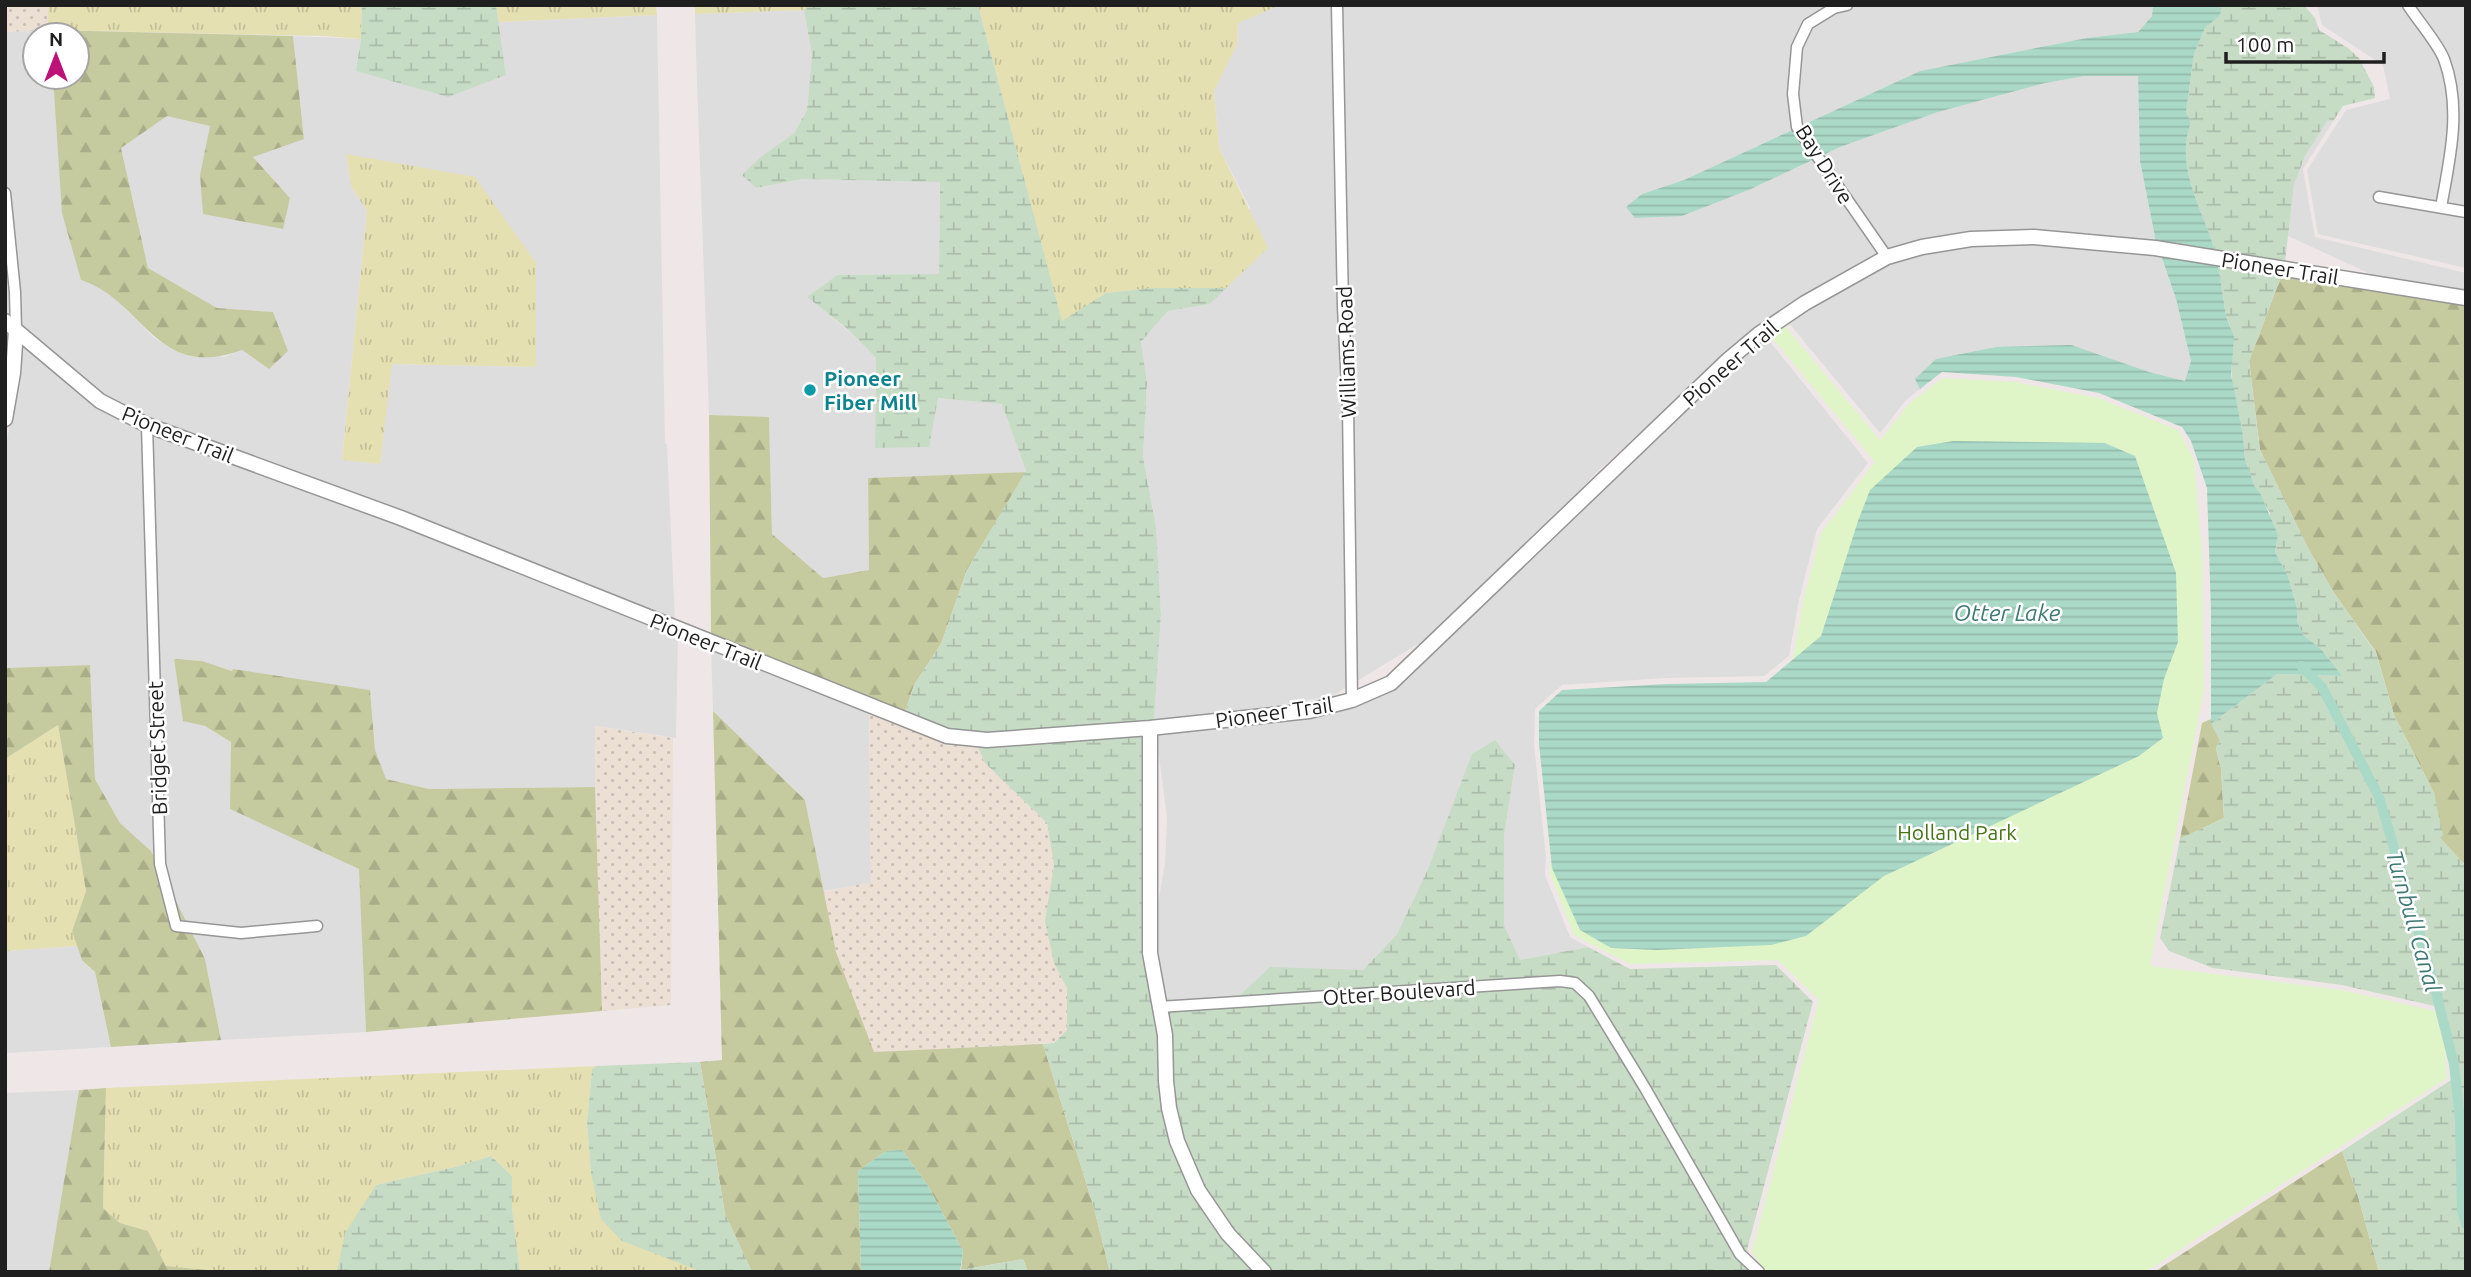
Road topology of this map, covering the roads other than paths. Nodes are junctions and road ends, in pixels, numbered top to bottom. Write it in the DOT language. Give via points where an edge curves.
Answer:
graph roads {
  1 [pos="1337,5"];
  2 [pos="1847,5"];
  3 [pos="2408,5"];
  4 [pos="5,192"];
  5 [pos="2379,197"];
  6 [pos="2441,207"];
  7 [pos="2466,212"];
  8 [pos="1886,257"];
  9 [pos="2466,298"];
  10 [pos="10,326"];
  11 [pos="9,373"];
  12 [pos="5,419"];
  13 [pos="147,425"];
  14 [pos="1352,699"];
  15 [pos="1150,728"];
  16 [pos="317,926"];
  17 [pos="1159,1007"];
  18 [pos="1264,1272"];
  19 [pos="1759,1272"];
  1 -- 14 [label="street, Williams Road"];
  2 -- 8 [label="street, Bay Drive" via="1808,24 1797,47 1793,94 1797,127"];
  3 -- 6 [label="street" via="2443,58 2452,97 2455,131"];
  4 -- 10 [label="street" via="15,292"];
  5 -- 6 [label="street"];
  6 -- 7 [label="street"];
  8 -- 9 [label="street, Pioneer Trail" via="1971,239 2034,237 2155,248"];
  8 -- 14 [label="street, Pioneer Trail" via="1805,303 1728,359 1391,683"];
  10 -- 11 [label="street"];
  10 -- 13 [label="street, Pioneer Trail" via="100,401"];
  11 -- 12 [label="street"];
  13 -- 15 [label="street, Pioneer Trail" via="401,518 947,736 987,740"];
  13 -- 16 [label="street, Bridget Street" via="160,864 176,926 241,933"];
  14 -- 15 [label="street, Pioneer Trail" via="1309,710"];
  15 -- 17 [label="street" via="1150,953"];
  17 -- 18 [label="street" via="1169,1108 1187,1167 1219,1223"];
  17 -- 19 [label="street, Otter Boulevard" via="1575,983 1589,996 1740,1254"];
}
